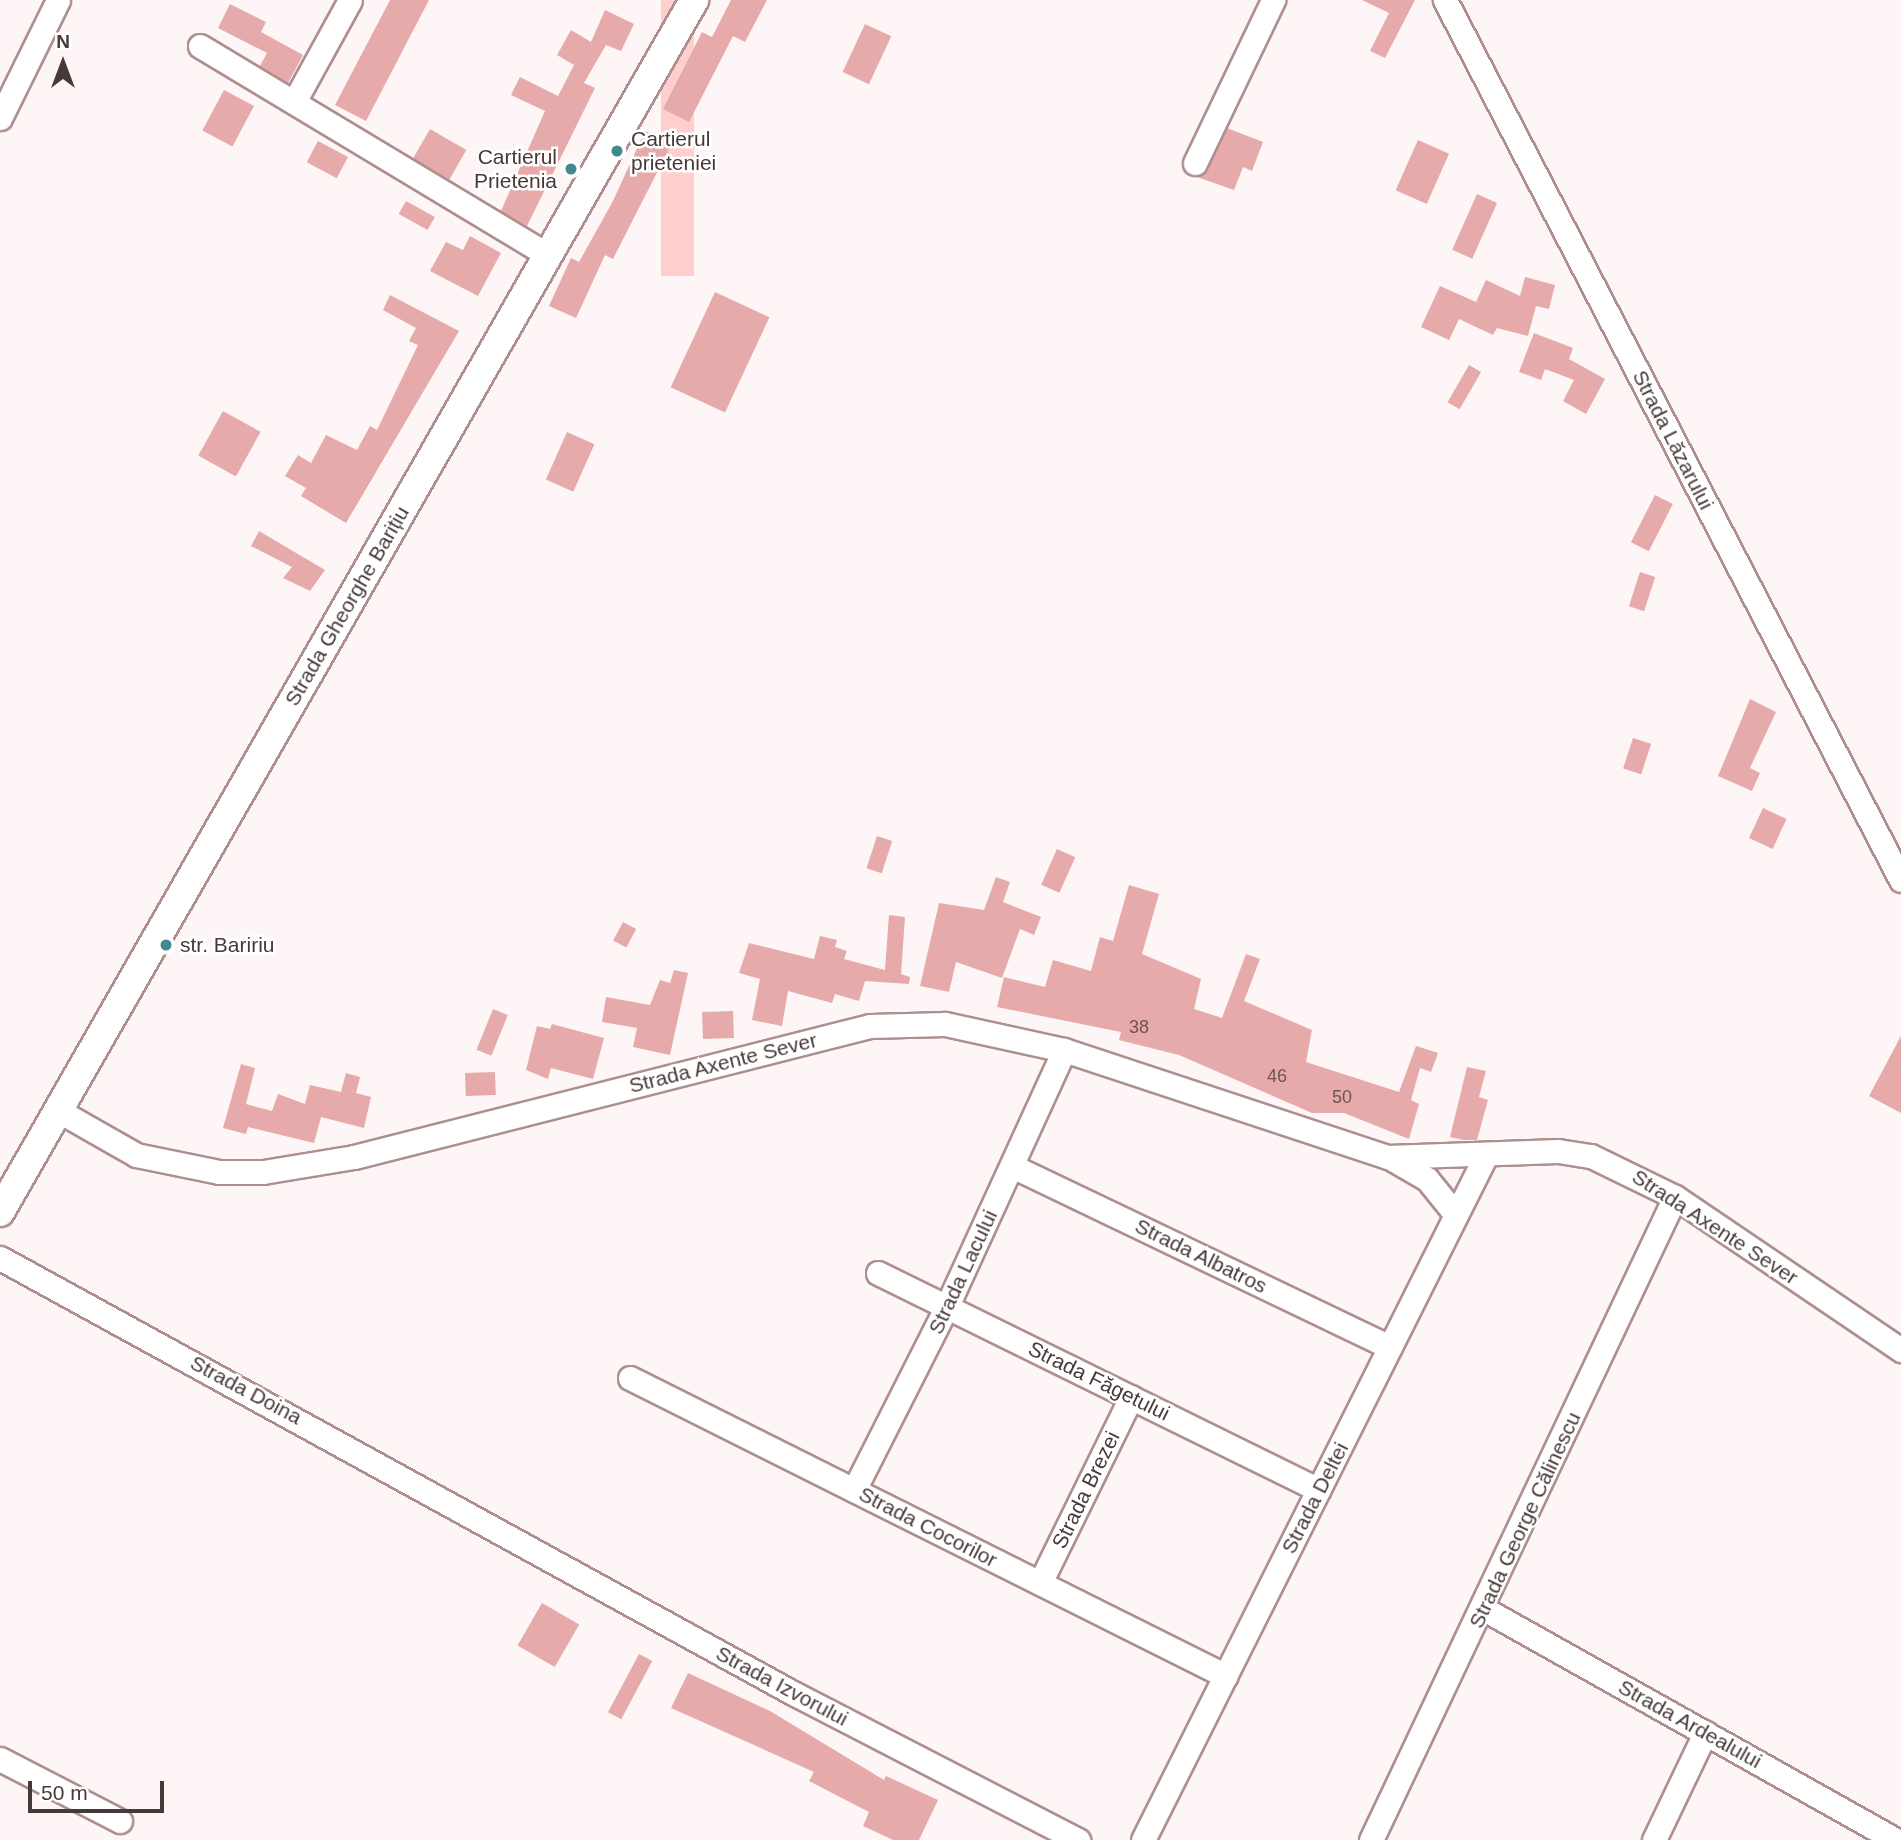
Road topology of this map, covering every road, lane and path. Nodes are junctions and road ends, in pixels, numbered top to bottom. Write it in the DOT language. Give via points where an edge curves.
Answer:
graph roads {
  1 [pos="58,0"];
  2 [pos="350,0"];
  3 [pos="694,0"];
  4 [pos="1273,0"];
  5 [pos="1445,0"];
  6 [pos="200,46"];
  7 [pos="294,102"];
  8 [pos="0,118"];
  9 [pos="1195,163"];
  10 [pos="548,254"];
  11 [pos="1901,880"];
  12 [pos="1065,1050"];
  13 [pos="59,1111"];
  14 [pos="1486,1155"];
  15 [pos="1387,1157"];
  16 [pos="1012,1166"];
  17 [pos="1675,1197"];
  18 [pos="0,1212"];
  19 [pos="1456,1215"];
  20 [pos="0,1258"];
  21 [pos="878,1273"];
  22 [pos="947,1306"];
  23 [pos="1390,1347"];
  24 [pos="1901,1350"];
  25 [pos="630,1378"];
  26 [pos="1131,1397"];
  27 [pos="854,1490"];
  28 [pos="1319,1490"];
  29 [pos="489,1526"];
  30 [pos="1040,1583"];
  31 [pos="1484,1609"];
  32 [pos="1226,1676"];
  33 [pos="1705,1733"];
  34 [pos="0,1759"];
  35 [pos="120,1821"];
  36 [pos="1078,1840"];
  37 [pos="1143,1840"];
  38 [pos="1371,1840"];
  39 [pos="1654,1840"];
  40 [pos="1896,1840"];
  1 -- 8 [label="street"];
  2 -- 7 [label="street"];
  3 -- 10 [label="main road, Strada Gheorghe Barițiu"];
  4 -- 9 [label="street"];
  5 -- 11 [label="street, Strada Lăzarului"];
  6 -- 7 [label="street"];
  7 -- 10 [label="street"];
  10 -- 13 [label="main road, Strada Gheorghe Barițiu"];
  12 -- 13 [label="street, Strada Axente Sever" via="945,1024 870,1026 354,1157 263,1172 219,1172 136,1154"];
  12 -- 15 [label="street, Strada Axente Sever"];
  12 -- 16 [label="street, Strada Lacului"];
  13 -- 18 [label="main road, Strada Gheorghe Barițiu"];
  14 -- 15 [label="street, Strada Axente Sever"];
  14 -- 17 [label="street, Strada Axente Sever" via="1591,1156"];
  14 -- 19 [label="street, Strada Deltei"];
  15 -- 19 [label="street, Strada Axente Sever" via="1427,1179"];
  16 -- 22 [label="street, Strada Lacului"];
  16 -- 23 [label="street, Strada Albatros"];
  17 -- 24 [label="street, Strada Axente Sever"];
  17 -- 31 [label="street, Strada George Călinescu"];
  19 -- 23 [label="street, Strada Deltei"];
  20 -- 29 [label="street, Strada Doina"];
  21 -- 22 [label="street, Strada Făgetului"];
  22 -- 26 [label="street, Strada Făgetului"];
  22 -- 27 [label="street, Strada Lacului"];
  23 -- 28 [label="street, Strada Deltei"];
  25 -- 27 [label="street, Strada Cocorilor"];
  26 -- 28 [label="street, Strada Făgetului"];
  26 -- 30 [label="street, Strada Brezei"];
  27 -- 30 [label="street, Strada Cocorilor"];
  28 -- 32 [label="street, Strada Deltei"];
  29 -- 36 [label="street, Strada Izvorului"];
  30 -- 32 [label="street, Strada Cocorilor"];
  31 -- 33 [label="street, Strada Ardealului"];
  31 -- 38 [label="street, Strada George Călinescu"];
  32 -- 37 [label="street, Strada Deltei"];
  33 -- 39 [label="street"];
  33 -- 40 [label="street, Strada Ardealului"];
  34 -- 35 [label="street"];
}
